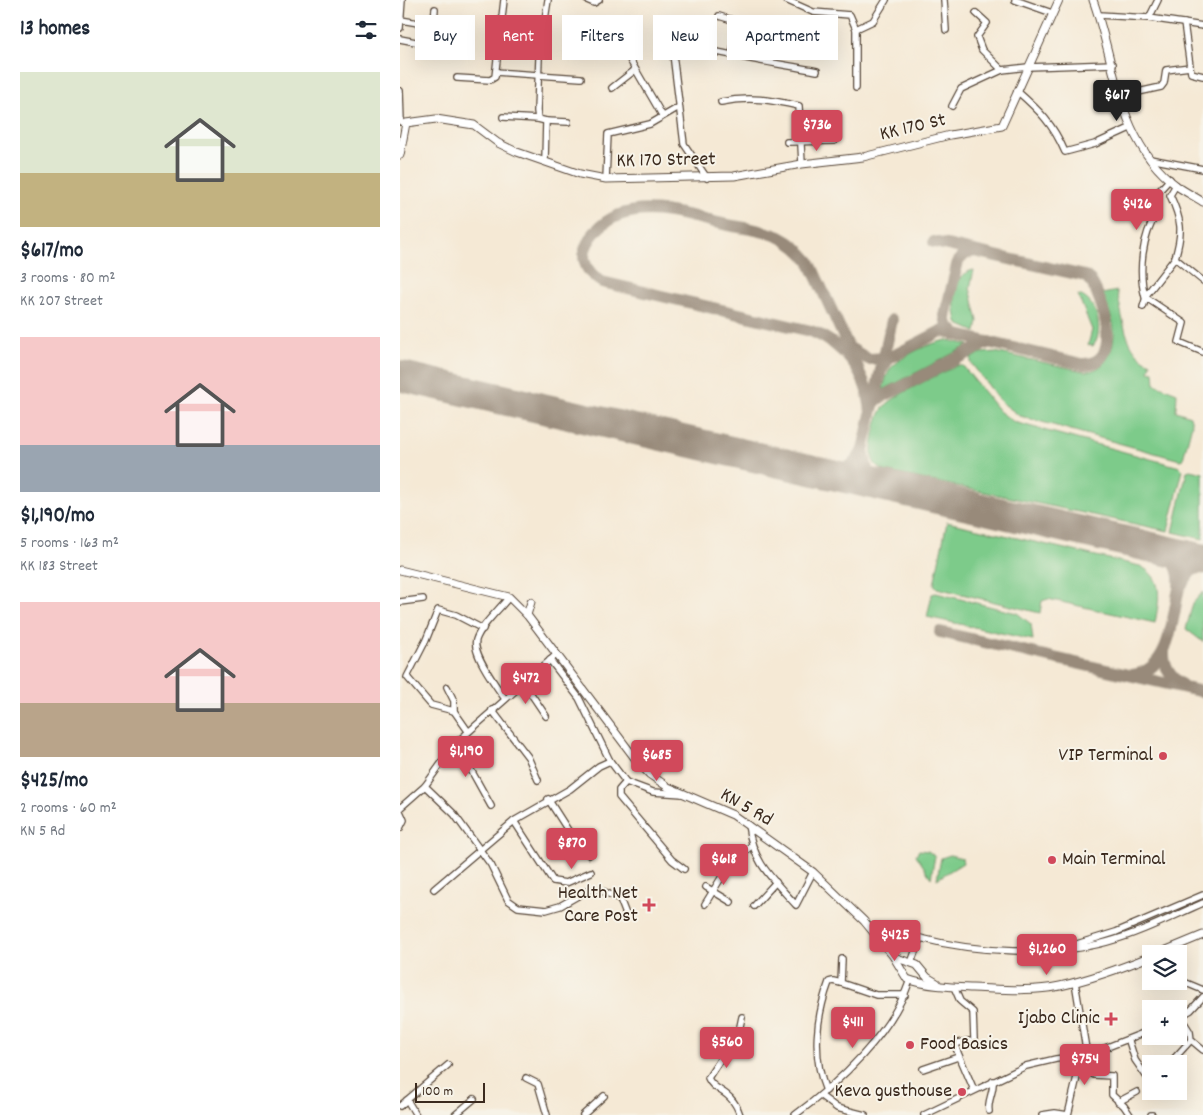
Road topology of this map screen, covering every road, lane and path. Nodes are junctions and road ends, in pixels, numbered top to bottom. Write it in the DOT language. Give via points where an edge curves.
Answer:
graph roads {
  1 [pos="402,0"];
  2 [pos="504,0"];
  3 [pos="548,0"];
  4 [pos="587,0"];
  5 [pos="599,0"];
  6 [pos="786,0"];
  7 [pos="886,0"];
  8 [pos="944,0"];
  9 [pos="1015,0"];
  10 [pos="1059,0"];
  11 [pos="1093,0"];
  12 [pos="1158,0"];
  13 [pos="435,9"];
  14 [pos="976,13"];
  15 [pos="1052,13"];
  16 [pos="502,15"];
  17 [pos="545,15"];
  18 [pos="1099,15"];
  19 [pos="719,16"];
  20 [pos="727,18"];
  21 [pos="1149,18"];
  22 [pos="401,20"];
  23 [pos="1184,23"];
  24 [pos="1203,26"];
  25 [pos="400,28"];
  26 [pos="856,29"];
  27 [pos="946,30"];
  28 [pos="400,39"];
  29 [pos="415,42"];
  30 [pos="497,60"];
  31 [pos="539,60"];
  32 [pos="630,60"];
  33 [pos="674,60"];
  34 [pos="756,60"];
  35 [pos="1112,64"];
  36 [pos="1028,66"];
  37 [pos="1190,67"];
  38 [pos="635,70"];
  39 [pos="1002,70"];
  40 [pos="817,71"];
  41 [pos="496,72"];
  42 [pos="538,74"];
  43 [pos="1203,76"];
  44 [pos="457,78"];
  45 [pos="581,78"];
  46 [pos="612,88"];
  47 [pos="856,88"];
  48 [pos="400,91"];
  49 [pos="1017,91"];
  50 [pos="1120,96"];
  51 [pos="721,102"];
  52 [pos="952,106"];
  53 [pos="679,108"];
  54 [pos="662,116"];
  55 [pos="503,117"];
  56 [pos="538,119"];
  57 [pos="546,121"];
  58 [pos="402,122"];
  59 [pos="568,122"];
  60 [pos="1130,128"];
  61 [pos="834,141"];
  62 [pos="787,142"];
  63 [pos="800,142"];
  64 [pos="400,155"];
  65 [pos="1150,159"];
  66 [pos="545,160"];
  67 [pos="802,164"];
  68 [pos="1203,169"];
  69 [pos="706,178"];
  70 [pos="606,179"];
  71 [pos="1170,180"];
  72 [pos="1176,185"];
  73 [pos="1203,202"];
  74 [pos="1175,258"];
  75 [pos="1203,281"];
  76 [pos="1145,297"];
  77 [pos="1143,307"];
  78 [pos="1203,352"];
  79 [pos="400,570"];
  80 [pos="509,597"];
  81 [pos="423,599"];
  82 [pos="400,602"];
  83 [pos="531,602"];
  84 [pos="527,615"];
  85 [pos="483,628"];
  86 [pos="557,654"];
  87 [pos="550,660"];
  88 [pos="523,682"];
  89 [pos="448,687"];
  90 [pos="505,699"];
  91 [pos="595,703"];
  92 [pos="492,710"];
  93 [pos="454,711"];
  94 [pos="585,711"];
  95 [pos="546,716"];
  96 [pos="468,731"];
  97 [pos="456,742"];
  98 [pos="610,761"];
  99 [pos="538,780"];
  100 [pos="626,782"];
  101 [pos="425,786"];
  102 [pos="685,794"];
  103 [pos="548,799"];
  104 [pos="491,806"];
  105 [pos="400,808"];
  106 [pos="514,821"];
  107 [pos="748,825"];
  108 [pos="400,828"];
  109 [pos="751,846"];
  110 [pos="480,850"];
  111 [pos="589,855"];
  112 [pos="684,869"];
  113 [pos="591,872"];
  114 [pos="813,872"];
  115 [pos="776,882"];
  116 [pos="706,887"];
  117 [pos="434,888"];
  118 [pos="713,891"];
  119 [pos="1203,895"];
  120 [pos="731,902"];
  121 [pos="1203,903"];
  122 [pos="705,904"];
  123 [pos="754,906"];
  124 [pos="628,917"];
  125 [pos="1203,934"];
  126 [pos="1178,945"];
  127 [pos="1060,948"];
  128 [pos="893,956"];
  129 [pos="842,959"];
  130 [pos="1142,960"];
  131 [pos="910,964"];
  132 [pos="920,969"];
  133 [pos="903,974"];
  134 [pos="911,980"];
  135 [pos="1075,982"];
  136 [pos="841,983"];
  137 [pos="1187,983"];
  138 [pos="942,985"];
  139 [pos="954,987"];
  140 [pos="1203,990"];
  141 [pos="905,995"];
  142 [pos="1203,998"];
  143 [pos="1187,1012"];
  144 [pos="742,1017"];
  145 [pos="1187,1028"];
  146 [pos="1142,1034"];
  147 [pos="1191,1040"];
  148 [pos="1129,1041"];
  149 [pos="1203,1050"];
  150 [pos="1087,1055"];
  151 [pos="1177,1055"];
  152 [pos="958,1057"];
  153 [pos="448,1065"];
  154 [pos="1083,1067"];
  155 [pos="923,1069"];
  156 [pos="1142,1070"];
  157 [pos="526,1078"];
  158 [pos="994,1081"];
  159 [pos="974,1090"];
  160 [pos="1137,1092"];
  161 [pos="824,1094"];
  162 [pos="604,1096"];
  163 [pos="474,1098"];
  164 [pos="407,1100"];
  165 [pos="1118,1102"];
  166 [pos="400,1106"];
  167 [pos="989,1111"];
  168 [pos="936,1113"];
  169 [pos="416,1115"];
  170 [pos="455,1115"];
  171 [pos="547,1115"];
  172 [pos="583,1115"];
  173 [pos="740,1115"];
  174 [pos="796,1115"];
  175 [pos="866,1115"];
  176 [pos="924,1115"];
  177 [pos="1042,1115"];
  178 [pos="1068,1115"];
  179 [pos="1130,1115"];
  1 -- 22 [label="street"];
  2 -- 16 [label="street"];
  3 -- 17 [label="street"];
  4 -- 5 [label="street" via="594,3"];
  6 -- 26 [label="street" via="813,12 850,15"];
  7 -- 26 [label="street" via="872,21"];
  8 -- 27 [label="street"];
  9 -- 15 [label="street"];
  10 -- 15 [label="main road"];
  11 -- 18 [label="main road"];
  12 -- 21 [label="street"];
  13 -- 22 [label="street" via="433,24 430,25"];
  14 -- 39 [label="street" via="987,23 977,37 979,46"];
  15 -- 36 [label="main road"];
  18 -- 21 [label="street"];
  18 -- 35 [label="main road"];
  19 -- 20 [label="street"];
  21 -- 23 [label="street"];
  22 -- 25 [label="street"];
  23 -- 24 [label="street"];
  23 -- 37 [label="street"];
  26 -- 47 [label="street"];
  28 -- 29 [label="street"];
  30 -- 41 [label="street"];
  31 -- 42 [label="street"];
  32 -- 38 [label="street"];
  33 -- 53 [label="street"];
  34 -- 40 [label="street"];
  35 -- 36 [label="street"];
  35 -- 50 [label="main road"];
  36 -- 39 [label="street"];
  36 -- 49 [label="main road"];
  37 -- 43 [label="street" via="1192,73"];
  37 -- 50 [label="street" via="1166,70 1161,87"];
  38 -- 46 [label="street"];
  38 -- 54 [label="street"];
  39 -- 52 [label="street" via="961,89"];
  41 -- 42 [label="street"];
  41 -- 44 [label="street" via="493,80"];
  42 -- 45 [label="street"];
  42 -- 56 [label="street"];
  48 -- 58 [label="street"];
  49 -- 60 [label="street" via="1046,116 1065,152 1095,144"];
  49 -- 67 [label="main road, KK 170 St" via="1002,126 862,157"];
  50 -- 60 [label="main road"];
  51 -- 63 [label="street" via="750,97 799,106"];
  53 -- 54 [label="street"];
  53 -- 69 [label="street" via="684,144"];
  54 -- 70 [label="street" via="642,126 608,134"];
  55 -- 56 [label="street"];
  56 -- 57 [label="street"];
  57 -- 59 [label="street"];
  57 -- 66 [label="street"];
  58 -- 64 [label="main road"];
  58 -- 66 [label="main road, KK 170 Street" via="462,121 474,125 507,148"];
  60 -- 65 [label="main road"];
  61 -- 63 [label="street"];
  62 -- 63 [label="street"];
  63 -- 67 [label="street"];
  65 -- 68 [label="street"];
  65 -- 71 [label="main road"];
  66 -- 70 [label="main road, KK 170 Street" via="580,174"];
  67 -- 69 [label="main road, KK 170 Street"];
  69 -- 70 [label="main road, KK 170 Street"];
  71 -- 72 [label="main road"];
  71 -- 76 [label="street" via="1149,202 1158,213 1148,227 1141,282"];
  72 -- 73 [label="main road"];
  72 -- 74 [label="street" via="1170,195 1182,228"];
  74 -- 75 [label="street"];
  74 -- 76 [label="street"];
  76 -- 77 [label="street"];
  76 -- 78 [label="street" via="1184,322 1179,342"];
  79 -- 80 [label="main road"];
  80 -- 84 [label="main road, KN 5 Rd"];
  80 -- 85 [label="street"];
  81 -- 82 [label="street"];
  83 -- 84 [label="main road"];
  84 -- 86 [label="main road, KN 5 Rd"];
  85 -- 90 [label="street" via="476,640 478,656"];
  85 -- 93 [label="street" via="438,610 407,674 407,679 431,705"];
  86 -- 87 [label="street"];
  86 -- 91 [label="main road, KN 5 Rd"];
  87 -- 88 [label="street"];
  87 -- 94 [label="street"];
  88 -- 90 [label="street"];
  88 -- 95 [label="street"];
  89 -- 93 [label="street"];
  90 -- 92 [label="street"];
  91 -- 94 [label="street"];
  91 -- 102 [label="main road, KN 5 Rd" via="636,761 660,782"];
  92 -- 96 [label="street"];
  92 -- 99 [label="street" via="528,757"];
  93 -- 96 [label="street"];
  94 -- 98 [label="street"];
  96 -- 97 [label="street"];
  97 -- 101 [label="street"];
  97 -- 104 [label="street"];
  98 -- 100 [label="street"];
  98 -- 103 [label="street" via="570,789"];
  100 -- 102 [label="street" via="652,792"];
  100 -- 112 [label="street" via="619,790 619,797 672,860"];
  101 -- 105 [label="street"];
  101 -- 110 [label="street" via="454,814"];
  102 -- 107 [label="main road, KN 5 Rd" via="720,808"];
  103 -- 106 [label="street"];
  103 -- 111 [label="street" via="571,835"];
  105 -- 108 [label="street" via="404,820"];
  106 -- 110 [label="street"];
  106 -- 113 [label="street" via="556,883 566,883"];
  107 -- 109 [label="street"];
  107 -- 114 [label="main road, KN 5 Rd"];
  109 -- 115 [label="street"];
  109 -- 118 [label="street" via="726,870"];
  110 -- 117 [label="street"];
  110 -- 124 [label="street" via="508,900 518,907 546,910 588,890 600,890 620,899"];
  114 -- 115 [label="street" via="796,905"];
  114 -- 128 [label="main road, KN 5 Rd" via="864,921"];
  115 -- 123 [label="street"];
  116 -- 118 [label="street"];
  118 -- 120 [label="street"];
  118 -- 122 [label="street"];
  119 -- 127 [label="street" via="1116,932"];
  121 -- 127 [label="street" via="1107,942"];
  125 -- 126 [label="main road"];
  127 -- 131 [label="street" via="999,950 920,938"];
  128 -- 131 [label="main road, KN 5 Rd"];
  128 -- 133 [label="main road, KN 5 Rd"];
  129 -- 136 [label="street"];
  130 -- 135 [label="main road"];
  131 -- 132 [label="main road, KN 5 Rd"];
  131 -- 133 [label="main road" via="904,968"];
  132 -- 134 [label="main road" via="920,975"];
  132 -- 138 [label="main road, KN 5 Rd"];
  133 -- 134 [label="main road, KN 5 Rd"];
  134 -- 138 [label="main road"];
  134 -- 141 [label="street"];
  135 -- 139 [label="main road" via="1026,989"];
  135 -- 150 [label="street"];
  136 -- 141 [label="street" via="876,994"];
  136 -- 161 [label="street" via="831,980 825,993 816,1038"];
  137 -- 140 [label="street"];
  138 -- 139 [label="main road"];
  139 -- 152 [label="street" via="960,1001 973,1012 972,1040 955,1044"];
  141 -- 161 [label="street" via="886,1025"];
  142 -- 143 [label="street"];
  144 -- 173 [label="street" via="738,1031 708,1078 732,1097"];
  145 -- 147 [label="street"];
  146 -- 148 [label="street"];
  147 -- 149 [label="street"];
  147 -- 151 [label="street"];
  148 -- 150 [label="street"];
  148 -- 156 [label="street"];
  150 -- 154 [label="street"];
  150 -- 158 [label="street" via="1035,1063"];
  152 -- 155 [label="street"];
  152 -- 159 [label="street"];
  153 -- 164 [label="street"];
  154 -- 165 [label="street" via="1094,1075 1112,1076 1112,1095"];
  154 -- 178 [label="street" via="1077,1077"];
  157 -- 171 [label="street" via="538,1084"];
  158 -- 159 [label="street"];
  158 -- 167 [label="street"];
  159 -- 168 [label="street"];
  160 -- 165 [label="street"];
  161 -- 174 [label="street"];
  161 -- 175 [label="street" via="837,1108"];
  162 -- 172 [label="street"];
  163 -- 170 [label="street"];
  164 -- 166 [label="street"];
  164 -- 169 [label="street"];
  165 -- 179 [label="street"];
  168 -- 176 [label="street"];
  177 -- 178 [label="street" via="1056,1112"];
}
